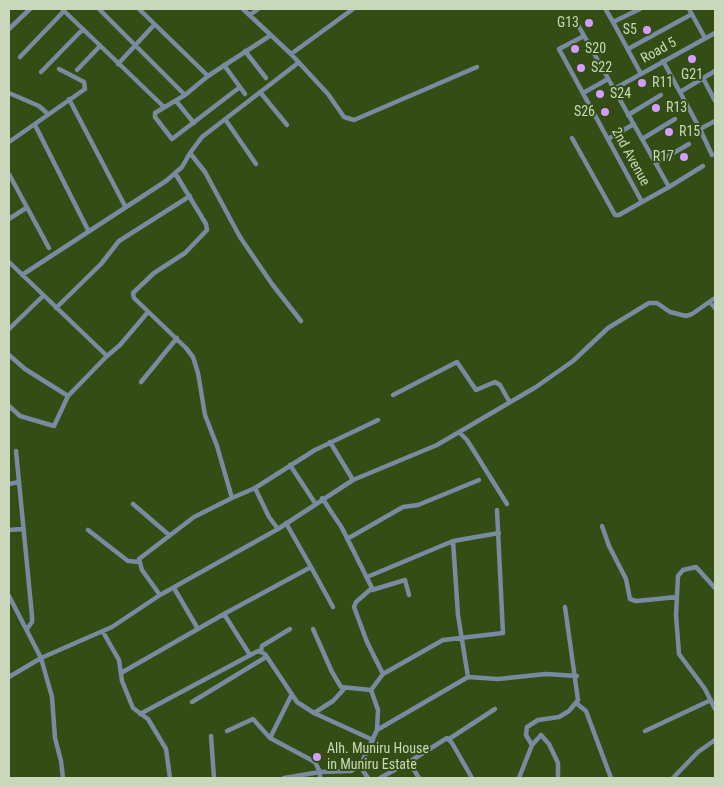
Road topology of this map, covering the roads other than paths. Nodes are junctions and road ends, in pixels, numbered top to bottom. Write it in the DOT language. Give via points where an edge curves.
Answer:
graph roads {
  1 [pos="30,9"];
  2 [pos="99,9"];
  3 [pos="138,9"];
  4 [pos="243,9"];
  5 [pos="258,9"];
  6 [pos="353,9"];
  7 [pos="640,9"];
  8 [pos="689,9"];
  9 [pos="63,10"];
  10 [pos="606,10"];
  11 [pos="692,14"];
  12 [pos="250,15"];
  13 [pos="613,22"];
  14 [pos="154,25"];
  15 [pos="578,25"];
  16 [pos="9,29"];
  17 [pos="83,29"];
  18 [pos="715,33"];
  19 [pos="584,36"];
  20 [pos="268,37"];
  21 [pos="705,38"];
  22 [pos="100,46"];
  23 [pos="136,46"];
  24 [pos="628,49"];
  25 [pos="246,51"];
  26 [pos="291,54"];
  27 [pos="20,57"];
  28 [pos="663,61"];
  29 [pos="298,63"];
  30 [pos="118,64"];
  31 [pos="224,65"];
  32 [pos="477,67"];
  33 [pos="59,68"];
  34 [pos="77,70"];
  35 [pos="715,71"];
  36 [pos="41,72"];
  37 [pos="641,74"];
  38 [pos="208,76"];
  39 [pos="266,78"];
  40 [pos="703,78"];
  41 [pos="608,79"];
  42 [pos="240,88"];
  43 [pos="614,89"];
  44 [pos="260,92"];
  45 [pos="680,92"];
  46 [pos="582,93"];
  47 [pos="9,94"];
  48 [pos="245,94"];
  49 [pos="185,95"];
  50 [pos="661,95"];
  51 [pos="69,99"];
  52 [pos="176,101"];
  53 [pos="715,101"];
  54 [pos="164,107"];
  55 [pos="48,114"];
  56 [pos="628,115"];
  57 [pos="225,119"];
  58 [pos="675,119"];
  59 [pos="715,120"];
  60 [pos="194,123"];
  61 [pos="634,124"];
  62 [pos="35,125"];
  63 [pos="287,125"];
  64 [pos="700,129"];
  65 [pos="572,138"];
  66 [pos="642,139"];
  67 [pos="608,140"];
  68 [pos="9,142"];
  69 [pos="689,144"];
  70 [pos="190,153"];
  71 [pos="712,155"];
  72 [pos="656,163"];
  73 [pos="256,164"];
  74 [pos="703,166"];
  75 [pos="175,173"];
  76 [pos="9,174"];
  77 [pos="669,187"];
  78 [pos="190,196"];
  79 [pos="642,202"];
  80 [pos="125,206"];
  81 [pos="26,208"];
  82 [pos="9,219"];
  83 [pos="88,230"];
  84 [pos="49,248"];
  85 [pos="9,262"];
  86 [pos="22,275"];
  87 [pos="43,296"];
  88 [pos="715,298"];
  89 [pos="710,302"];
  90 [pos="56,308"];
  91 [pos="715,308"];
  92 [pos="148,312"];
  93 [pos="301,321"];
  94 [pos="10,326"];
  95 [pos="177,338"];
  96 [pos="9,355"];
  97 [pos="107,356"];
  98 [pos="141,382"];
  99 [pos="393,395"];
  100 [pos="68,396"];
  101 [pos="509,401"];
  102 [pos="9,406"];
  103 [pos="378,420"];
  104 [pos="459,432"];
  105 [pos="330,442"];
  106 [pos="16,451"];
  107 [pos="290,465"];
  108 [pos="353,480"];
  109 [pos="479,480"];
  110 [pos="19,482"];
  111 [pos="9,484"];
  112 [pos="255,488"];
  113 [pos="232,498"];
  114 [pos="322,498"];
  115 [pos="315,503"];
  116 [pos="133,504"];
  117 [pos="507,504"];
  118 [pos="497,510"];
  119 [pos="286,524"];
  120 [pos="602,526"];
  121 [pos="22,529"];
  122 [pos="278,529"];
  123 [pos="9,530"];
  124 [pos="88,530"];
  125 [pos="499,534"];
  126 [pos="169,535"];
  127 [pos="347,539"];
  128 [pos="453,541"];
  129 [pos="139,562"];
  130 [pos="311,567"];
  131 [pos="367,577"];
  132 [pos="714,585"];
  133 [pos="174,588"];
  134 [pos="372,590"];
  135 [pos="160,595"];
  136 [pos="409,595"];
  137 [pos="9,596"];
  138 [pos="677,597"];
  139 [pos="333,607"];
  140 [pos="565,607"];
  141 [pos="224,614"];
  142 [pos="27,629"];
  143 [pos="198,629"];
  144 [pos="290,629"];
  145 [pos="314,629"];
  146 [pos="103,632"];
  147 [pos="461,636"];
  148 [pos="260,651"];
  149 [pos="250,656"];
  150 [pos="266,657"];
  151 [pos="42,658"];
  152 [pos="121,673"];
  153 [pos="383,674"];
  154 [pos="10,675"];
  155 [pos="577,676"];
  156 [pos="468,677"];
  157 [pos="344,689"];
  158 [pos="371,690"];
  159 [pos="291,696"];
  160 [pos="712,700"];
  161 [pos="192,702"];
  162 [pos="576,703"];
  163 [pos="495,709"];
  164 [pos="715,709"];
  165 [pos="314,713"];
  166 [pos="146,715"];
  167 [pos="377,730"];
  168 [pos="226,731"];
  169 [pos="645,731"];
  170 [pos="211,736"];
  171 [pos="270,738"];
  172 [pos="449,739"];
  173 [pos="373,740"];
  174 [pos="715,740"];
  175 [pos="532,745"];
  176 [pos="409,762"];
  177 [pos="360,766"];
  178 [pos="320,772"];
  179 [pos="63,778"];
  180 [pos="170,778"];
  181 [pos="214,778"];
  182 [pos="284,778"];
  183 [pos="320,778"];
  184 [pos="368,778"];
  185 [pos="380,778"];
  186 [pos="419,778"];
  187 [pos="472,778"];
  188 [pos="519,778"];
  189 [pos="558,778"];
  190 [pos="611,778"];
  191 [pos="673,778"];
  1 -- 16 [label="street"];
  2 -- 23 [label="street"];
  3 -- 14 [label="street"];
  4 -- 12 [label="street"];
  5 -- 12 [label="street"];
  6 -- 26 [label="street"];
  7 -- 13 [label="street"];
  8 -- 11 [label="street"];
  9 -- 17 [label="street"];
  9 -- 27 [label="street"];
  10 -- 13 [label="street"];
  11 -- 21 [label="street"];
  11 -- 24 [label="street"];
  12 -- 26 [label="street"];
  13 -- 24 [label="street"];
  14 -- 23 [label="street"];
  14 -- 38 [label="street"];
  15 -- 19 [label="street, 2nd Avenue"];
  17 -- 22 [label="street"];
  17 -- 36 [label="street"];
  18 -- 21 [label="street, Road 5"];
  19 -- 41 [label="street, 2nd Avenue"];
  19 -- 46 [label="street, 2nd Avenue" via="559,49"];
  20 -- 25 [label="street"];
  21 -- 28 [label="street, Road 5"];
  22 -- 30 [label="street"];
  22 -- 34 [label="street"];
  23 -- 30 [label="street"];
  23 -- 49 [label="street"];
  24 -- 37 [label="street"];
  25 -- 31 [label="street"];
  25 -- 39 [label="street"];
  26 -- 29 [label="street"];
  28 -- 37 [label="street, Road 5"];
  28 -- 45 [label="street"];
  29 -- 32 [label="street" via="328,94 344,118 354,120"];
  29 -- 44 [label="street"];
  30 -- 54 [label="street"];
  31 -- 38 [label="street"];
  31 -- 42 [label="street"];
  33 -- 51 [label="street" via="86,85 84,90"];
  35 -- 40 [label="street"];
  37 -- 43 [label="street, Road 5"];
  38 -- 49 [label="street"];
  40 -- 45 [label="street"];
  40 -- 53 [label="street"];
  41 -- 43 [label="street, 2nd Avenue"];
  41 -- 46 [label="street"];
  42 -- 48 [label="street"];
  42 -- 60 [label="street"];
  43 -- 56 [label="street, 2nd Avenue"];
  44 -- 57 [label="street"];
  44 -- 63 [label="street"];
  45 -- 64 [label="street"];
  46 -- 67 [label="street, 2nd Avenue"];
  47 -- 55 [label="street" via="39,106"];
  49 -- 52 [label="street"];
  50 -- 56 [label="street"];
  51 -- 55 [label="street"];
  51 -- 80 [label="street"];
  52 -- 54 [label="street"];
  52 -- 60 [label="street"];
  54 -- 60 [label="street" via="154,115 170,138 177,137"];
  55 -- 62 [label="street"];
  56 -- 61 [label="street, 2nd Avenue"];
  57 -- 70 [label="street" via="197,142"];
  57 -- 73 [label="street"];
  58 -- 66 [label="street"];
  59 -- 64 [label="street"];
  61 -- 66 [label="street, 2nd Avenue"];
  61 -- 67 [label="street"];
  62 -- 68 [label="street"];
  62 -- 83 [label="street"];
  64 -- 71 [label="street"];
  65 -- 79 [label="street" via="615,215 620,216"];
  66 -- 72 [label="street, 2nd Avenue"];
  67 -- 79 [label="street, 2nd Avenue"];
  69 -- 72 [label="street"];
  70 -- 75 [label="street"];
  70 -- 93 [label="street" via="205,172 240,238"];
  72 -- 77 [label="street, 2nd Avenue"];
  74 -- 77 [label="street"];
  75 -- 78 [label="street"];
  75 -- 80 [label="street"];
  76 -- 81 [label="street"];
  77 -- 79 [label="street, 2nd Avenue"];
  78 -- 90 [label="street" via="119,241 101,264"];
  78 -- 92 [label="street" via="207,230 185,253 135,289 134,298"];
  80 -- 83 [label="street"];
  81 -- 82 [label="street"];
  81 -- 84 [label="street"];
  83 -- 86 [label="street"];
  85 -- 86 [label="street"];
  86 -- 87 [label="street"];
  87 -- 90 [label="street"];
  87 -- 94 [label="street"];
  88 -- 89 [label="street"];
  89 -- 91 [label="street"];
  89 -- 101 [label="street" via="692,314 679,316 660,304 649,303 608,328 549,378"];
  90 -- 97 [label="street"];
  92 -- 95 [label="street"];
  92 -- 97 [label="street"];
  95 -- 98 [label="street"];
  95 -- 113 [label="street" via="196,364 205,415"];
  96 -- 100 [label="street"];
  97 -- 100 [label="street"];
  99 -- 101 [label="street" via="457,362 476,390 495,382"];
  100 -- 102 [label="street" via="52,427 20,416"];
  101 -- 104 [label="street"];
  103 -- 105 [label="street"];
  104 -- 108 [label="street" via="437,446"];
  104 -- 117 [label="street" via="487,469"];
  105 -- 107 [label="street"];
  105 -- 108 [label="street"];
  106 -- 110 [label="street"];
  107 -- 112 [label="street"];
  107 -- 115 [label="street"];
  108 -- 114 [label="street"];
  109 -- 127 [label="street" via="418,505 403,507"];
  110 -- 111 [label="street"];
  110 -- 121 [label="street"];
  112 -- 113 [label="street"];
  112 -- 122 [label="street"];
  113 -- 126 [label="street" via="194,517"];
  114 -- 115 [label="street"];
  114 -- 127 [label="street"];
  115 -- 119 [label="street"];
  116 -- 126 [label="street"];
  118 -- 125 [label="street"];
  119 -- 122 [label="street"];
  119 -- 130 [label="street"];
  120 -- 138 [label="street" via="626,580 630,599"];
  121 -- 123 [label="street"];
  121 -- 142 [label="street" via="32,616"];
  122 -- 133 [label="street"];
  124 -- 129 [label="street" via="128,561"];
  125 -- 128 [label="street"];
  125 -- 147 [label="street" via="502,633"];
  126 -- 129 [label="street"];
  127 -- 131 [label="street"];
  128 -- 131 [label="street"];
  128 -- 147 [label="street"];
  129 -- 135 [label="street"];
  130 -- 139 [label="street"];
  130 -- 141 [label="street"];
  131 -- 134 [label="street"];
  132 -- 138 [label="street" via="696,567 686,569 678,576"];
  133 -- 135 [label="street"];
  133 -- 143 [label="street"];
  134 -- 136 [label="street" via="405,580"];
  134 -- 153 [label="street" via="354,607"];
  135 -- 146 [label="street"];
  137 -- 142 [label="street"];
  138 -- 160 [label="street" via="679,654"];
  140 -- 155 [label="street"];
  141 -- 143 [label="street"];
  141 -- 149 [label="street"];
  142 -- 151 [label="street"];
  143 -- 152 [label="street"];
  144 -- 148 [label="street" via="262,646"];
  145 -- 157 [label="street" via="336,680"];
  146 -- 151 [label="street"];
  146 -- 152 [label="street" via="119,660"];
  147 -- 153 [label="street" via="443,640"];
  147 -- 156 [label="street"];
  148 -- 149 [label="street"];
  148 -- 150 [label="street"];
  149 -- 166 [label="street"];
  150 -- 159 [label="street"];
  150 -- 161 [label="street"];
  151 -- 154 [label="street"];
  151 -- 179 [label="street" via="52,696 55,738"];
  152 -- 166 [label="street" via="134,710"];
  153 -- 158 [label="street"];
  155 -- 156 [label="street"];
  155 -- 162 [label="street" via="579,694"];
  156 -- 167 [label="street"];
  157 -- 158 [label="street"];
  157 -- 165 [label="street" via="334,701"];
  158 -- 167 [label="street" via="378,710"];
  159 -- 165 [label="street"];
  159 -- 171 [label="street"];
  160 -- 164 [label="street"];
  160 -- 169 [label="street"];
  162 -- 175 [label="street" via="559,717 532,723 525,731"];
  162 -- 190 [label="street" via="586,711"];
  163 -- 172 [label="street"];
  165 -- 173 [label="street"];
  166 -- 180 [label="street" via="166,749"];
  167 -- 173 [label="street"];
  168 -- 171 [label="street" via="253,719"];
  170 -- 181 [label="street"];
  171 -- 178 [label="street" via="315,762"];
  172 -- 176 [label="street" via="445,738"];
  172 -- 187 [label="street"];
  173 -- 177 [label="street"];
  174 -- 191 [label="street" via="698,752"];
  175 -- 188 [label="street"];
  175 -- 189 [label="street" via="540,735 545,739 558,763"];
  176 -- 185 [label="street"];
  176 -- 186 [label="street"];
  177 -- 178 [label="street" via="351,771"];
  177 -- 184 [label="street"];
  178 -- 182 [label="street"];
  178 -- 183 [label="street"];
}
